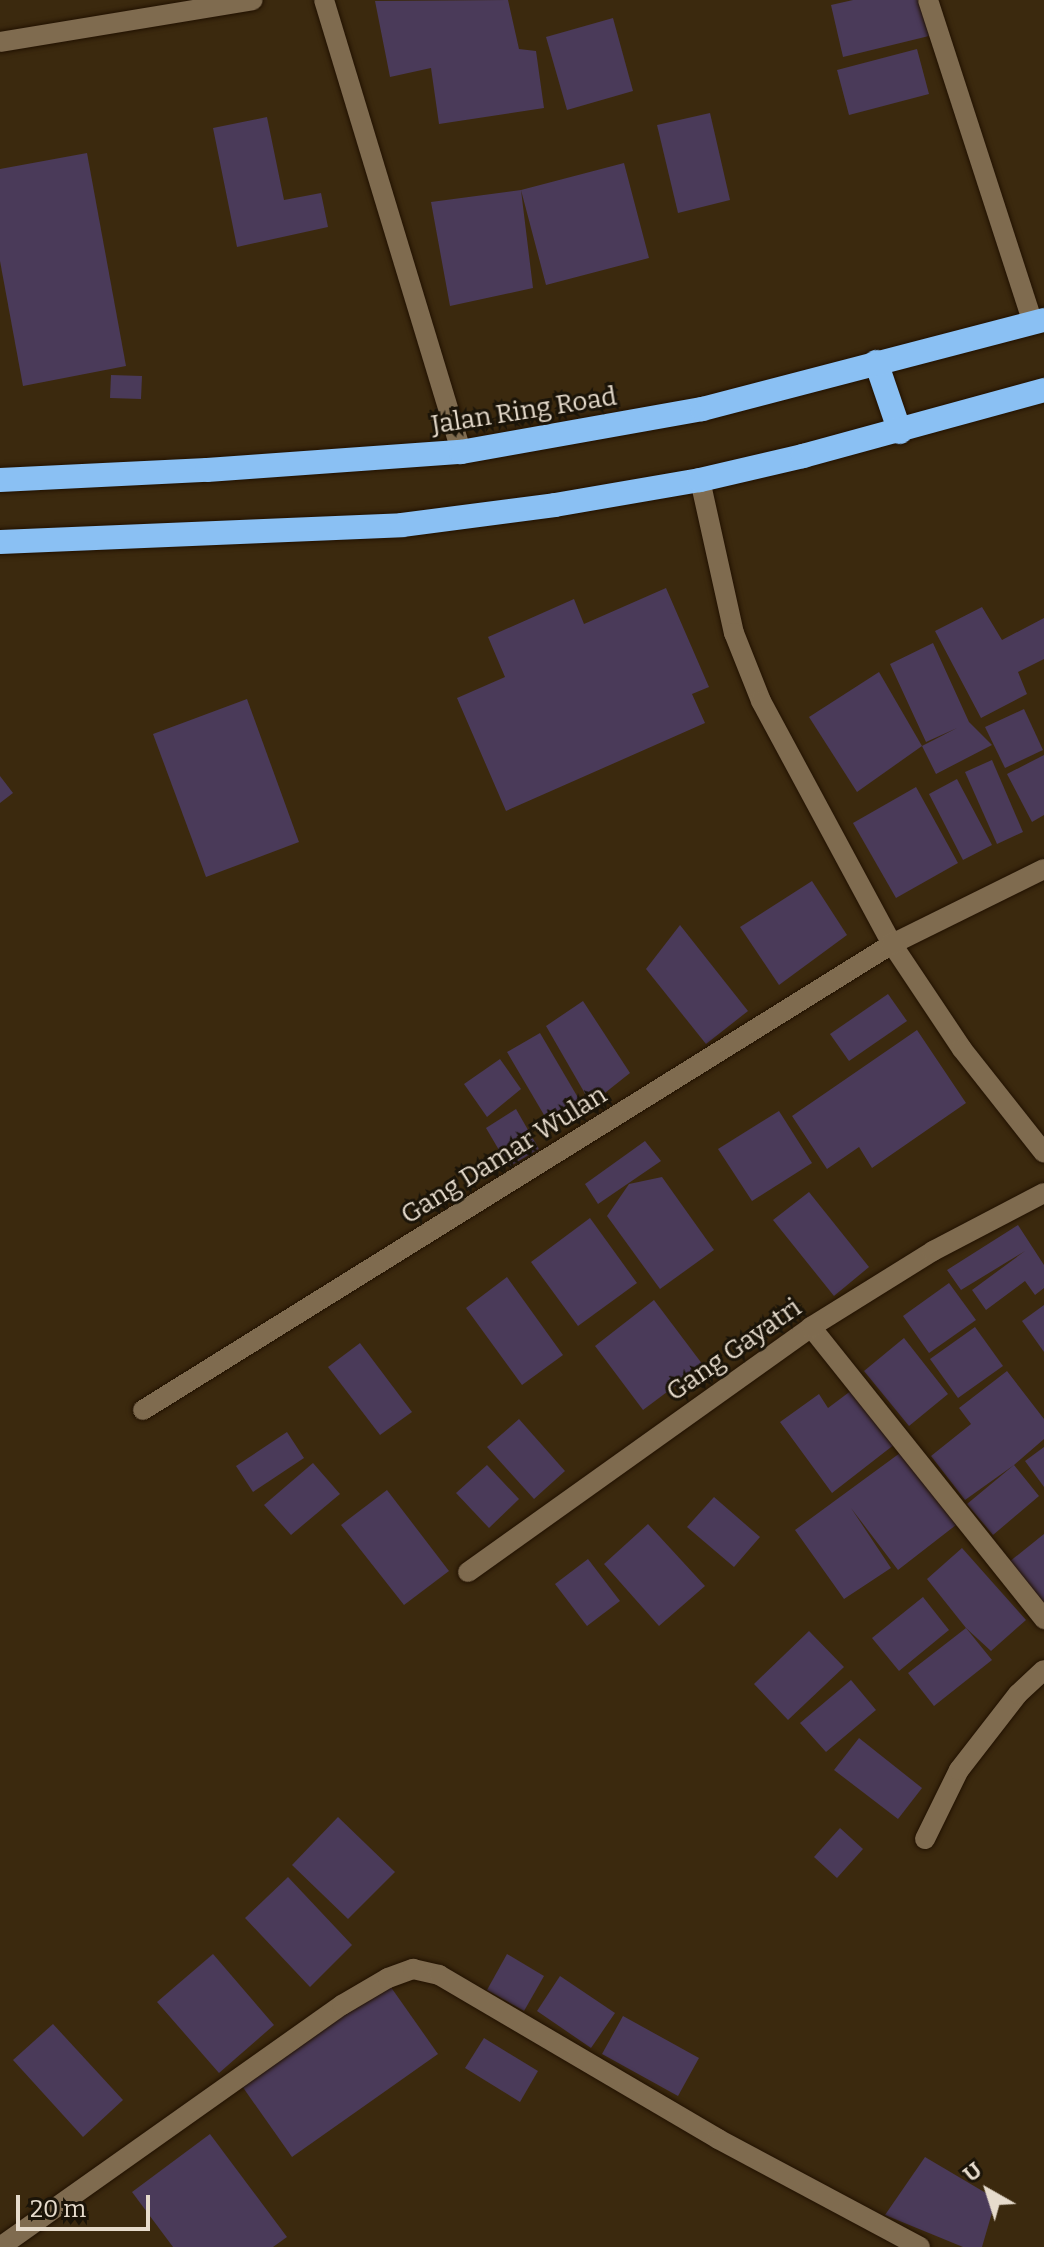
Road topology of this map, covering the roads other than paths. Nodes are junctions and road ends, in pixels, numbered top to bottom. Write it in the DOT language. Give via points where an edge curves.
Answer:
graph roads {
  1 [pos="253,0"];
  2 [pos="324,0"];
  3 [pos="928,0"];
  4 [pos="0,42"];
  5 [pos="1039,322"];
  6 [pos="876,362"];
  7 [pos="1044,390"];
  8 [pos="900,432"];
  9 [pos="461,452"];
  10 [pos="0,480"];
  11 [pos="700,480"];
  12 [pos="0,542"];
  13 [pos="1044,869"];
  14 [pos="892,944"];
  15 [pos="1044,1153"];
  16 [pos="1044,1193"];
  17 [pos="811,1327"];
  18 [pos="143,1410"];
  19 [pos="468,1572"];
  20 [pos="1044,1619"];
  21 [pos="1044,1670"];
  22 [pos="925,1839"];
  23 [pos="0,2247"];
  24 [pos="920,2247"];
  1 -- 4 [label="street"];
  2 -- 9 [label="street"];
  3 -- 5 [label="street"];
  5 -- 6 [label="highway, Jalan Ring Road"];
  6 -- 8 [label="highway"];
  6 -- 9 [label="highway, Jalan Ring Road" via="702,409"];
  7 -- 8 [label="highway"];
  8 -- 11 [label="highway"];
  9 -- 10 [label="highway, Jalan Ring Road"];
  11 -- 12 [label="highway" via="402,525"];
  11 -- 14 [label="street" via="734,633 761,701"];
  13 -- 14 [label="street, Gang Damar Wulan"];
  14 -- 15 [label="street" via="962,1049"];
  14 -- 18 [label="street, Gang Damar Wulan"];
  16 -- 17 [label="street, Gang Gayatri" via="933,1251"];
  17 -- 19 [label="street, Gang Gayatri"];
  17 -- 20 [label="street"];
  21 -- 22 [label="street" via="1018,1694 959,1770"];
  23 -- 24 [label="street" via="342,2005 413,1969 439,1975 718,2139"];
}
